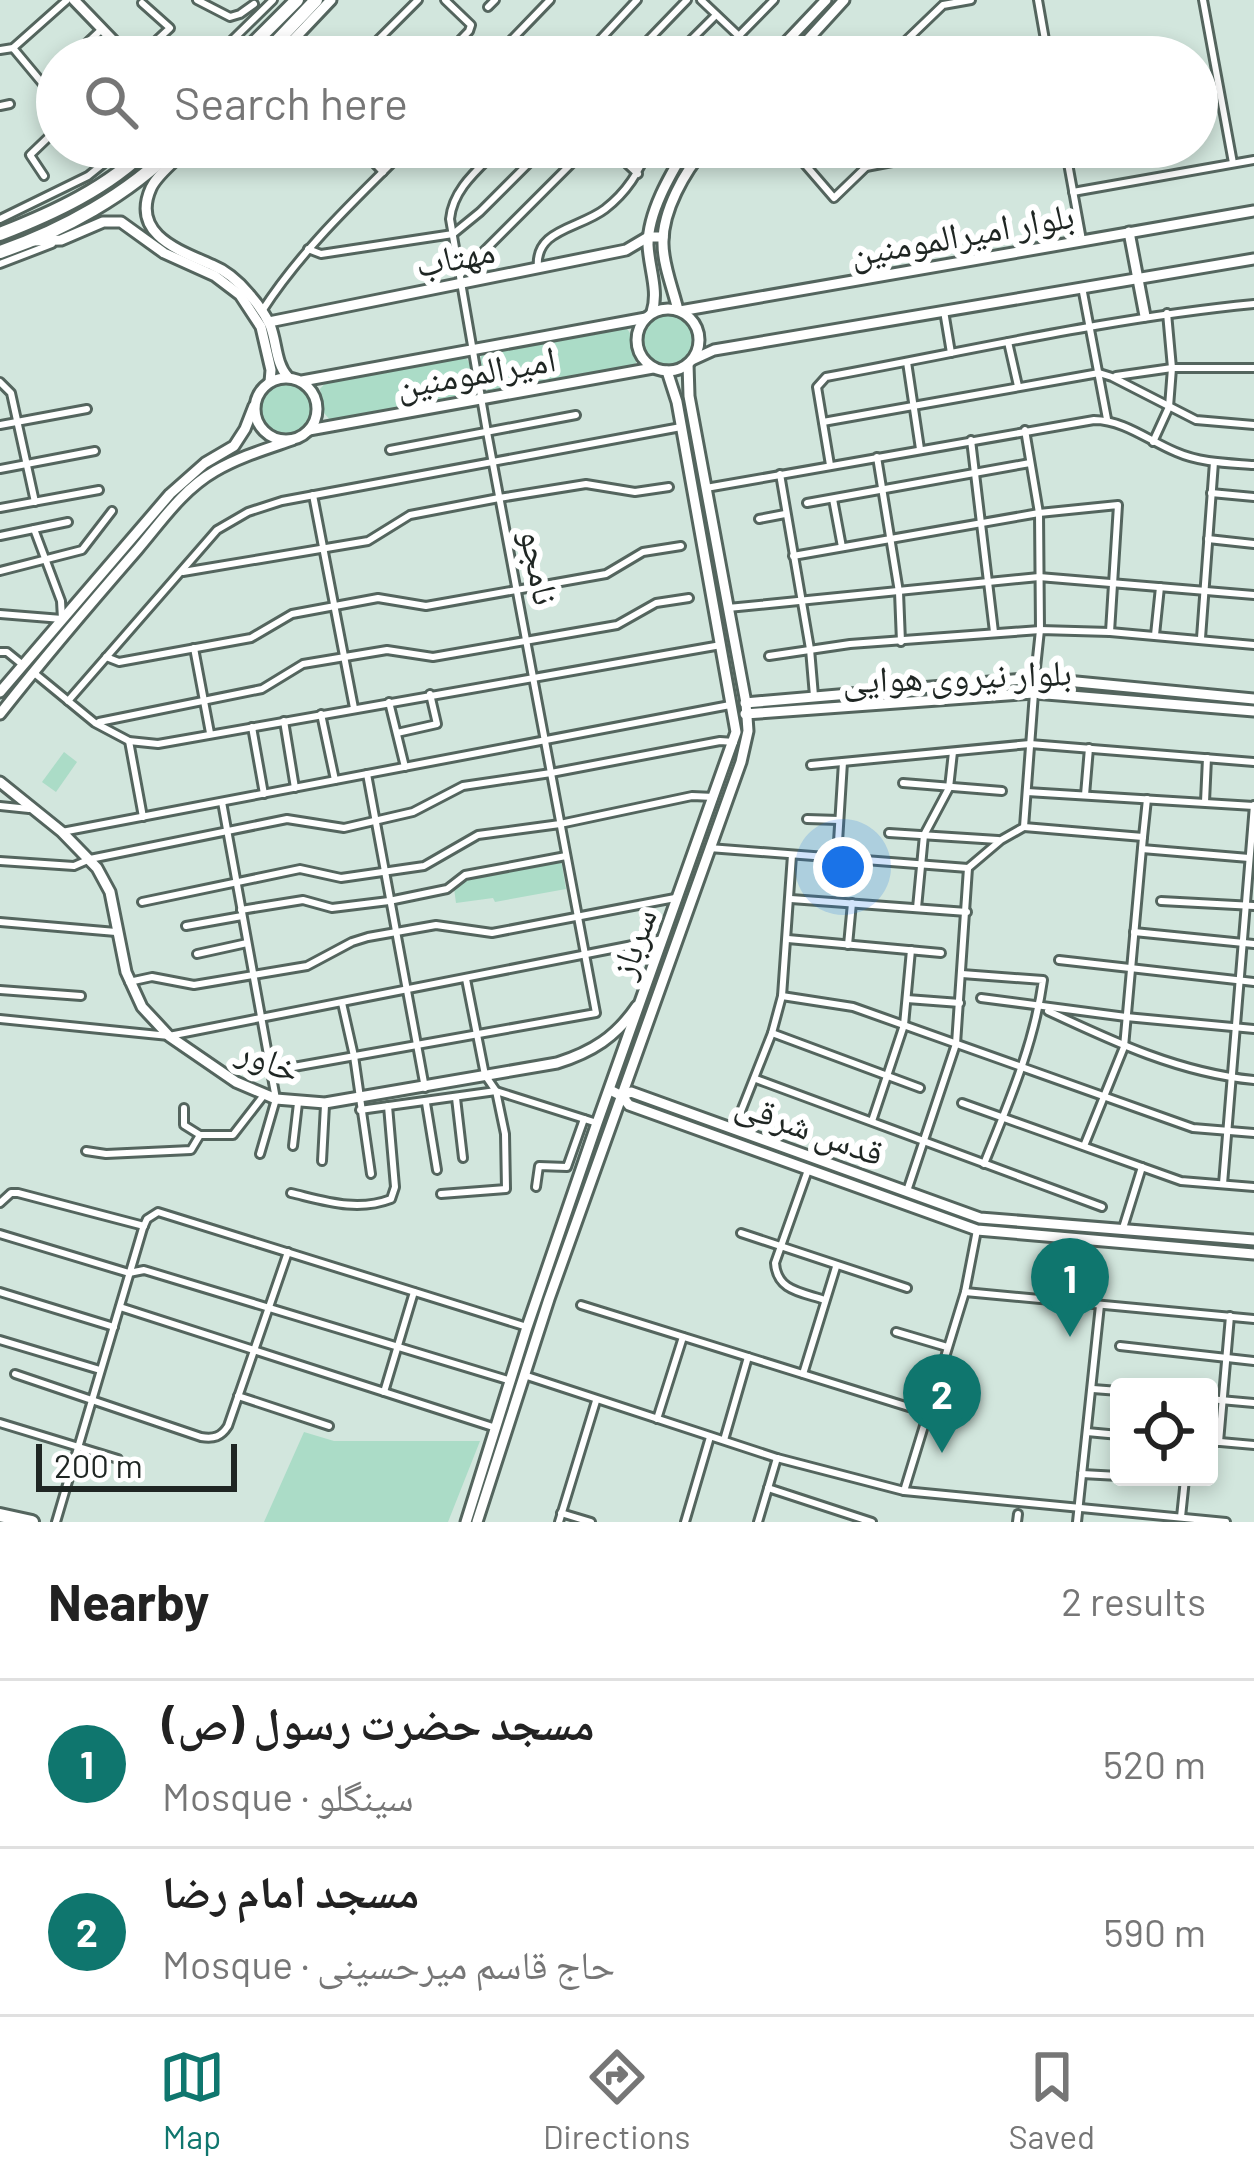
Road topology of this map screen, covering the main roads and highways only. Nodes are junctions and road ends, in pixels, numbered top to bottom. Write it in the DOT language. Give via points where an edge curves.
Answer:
graph roads {
  1 [pos="297,0"];
  2 [pos="316,0"];
  3 [pos="261,36"];
  4 [pos="282,36"];
  5 [pos="127,168"];
  6 [pos="151,168"];
  7 [pos="0,234"];
  8 [pos="0,252"];
  9 [pos="0,1515"];
  10 [pos="32,1522"];
  1 -- 3 [label="highway"];
  2 -- 4 [label="highway"];
  5 -- 7 [label="highway"];
  6 -- 8 [label="highway" via="104,202"];
  9 -- 10 [label="highway"];
}
